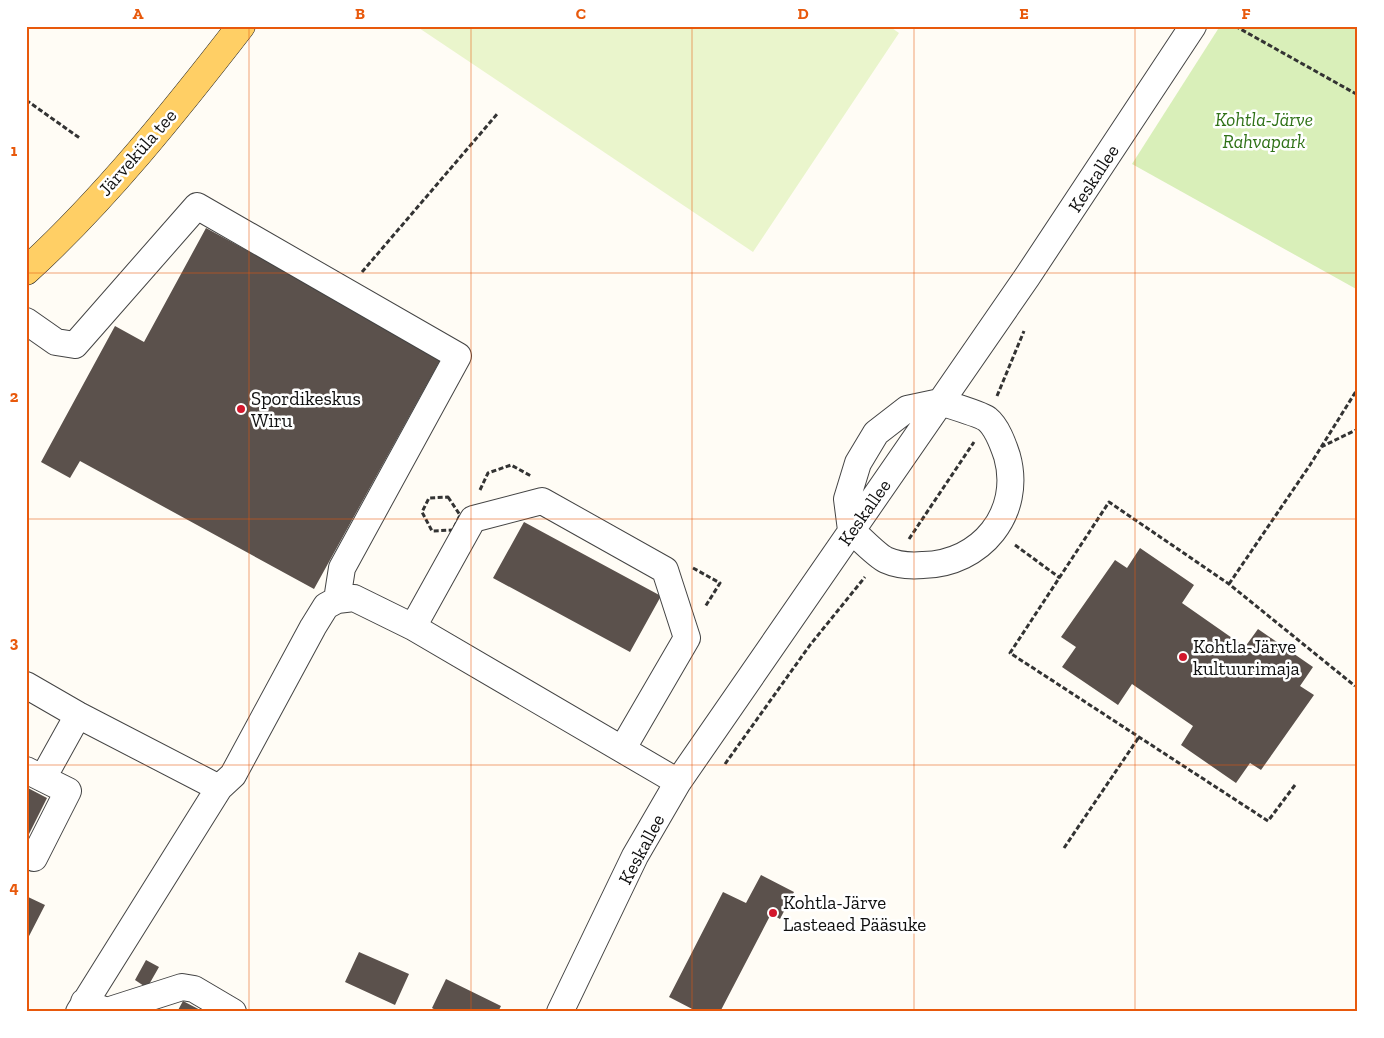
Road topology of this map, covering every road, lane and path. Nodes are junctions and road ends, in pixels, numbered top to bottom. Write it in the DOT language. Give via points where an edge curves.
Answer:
graph roads {
  1 [pos="241,26"];
  2 [pos="1193,26"];
  3 [pos="1235,26"];
  4 [pos="1358,96"];
  5 [pos="26,100"];
  6 [pos="498,113"];
  7 [pos="81,139"];
  8 [pos="26,271"];
  9 [pos="360,274"];
  10 [pos="26,321"];
  11 [pos="1025,328"];
  12 [pos="1358,388"];
  13 [pos="940,402"];
  14 [pos="986,419"];
  15 [pos="1358,429"];
  16 [pos="1320,448"];
  17 [pos="460,515"];
  18 [pos="851,530"];
  19 [pos="994,530"];
  20 [pos="884,559"];
  21 [pos="1060,578"];
  22 [pos="1229,584"];
  23 [pos="337,600"];
  24 [pos="413,627"];
  25 [pos="26,685"];
  26 [pos="1355,686"];
  27 [pos="78,715"];
  28 [pos="1139,737"];
  29 [pos="624,748"];
  30 [pos="725,765"];
  31 [pos="35,774"];
  32 [pos="678,782"];
  33 [pos="1295,785"];
  34 [pos="219,788"];
  35 [pos="1064,848"];
  36 [pos="34,858"];
  37 [pos="82,1007"];
  38 [pos="233,1012"];
  39 [pos="560,1012"];
  1 -- 8 [label="main road, Järveküla tee" via="135,156"];
  2 -- 13 [label="street, Keskallee"];
  3 -- 4 [label="path"];
  5 -- 7 [label="path"];
  6 -- 9 [label="path"];
  10 -- 23 [label="street" via="56,342 75,345 197,206 458,356 342,568"];
  11 -- 14 [label="path"];
  12 -- 16 [label="path"];
  13 -- 14 [label="street"];
  13 -- 18 [label="street, Keskallee"];
  13 -- 18 [label="street" via="907,409 876,433 858,463 847,499"];
  14 -- 19 [label="street" via="1002,441 1010,469 1005,511"];
  14 -- 20 [label="path" via="908,542"];
  15 -- 16 [label="path"];
  16 -- 22 [label="path"];
  17 -- 17 [label="path" via="453,530 432,531 422,512 429,498 448,497"];
  18 -- 20 [label="street"];
  18 -- 32 [label="street, Keskallee"];
  19 -- 20 [label="street" via="968,554 940,565 910,566"];
  19 -- 21 [label="path"];
  20 -- 30 [label="path" via="872,569 810,645"];
  21 -- 22 [label="path" via="1109,502"];
  21 -- 28 [label="path" via="1010,652"];
  22 -- 26 [label="path"];
  23 -- 24 [label="street" via="354,598"];
  23 -- 34 [label="street" via="326,606 317,620 233,775"];
  24 -- 29 [label="street"];
  24 -- 29 [label="street" via="473,519 542,501 665,570 687,638"];
  25 -- 27 [label="street"];
  27 -- 31 [label="street"];
  27 -- 34 [label="street"];
  28 -- 33 [label="path" via="1268,822"];
  28 -- 35 [label="path"];
  29 -- 32 [label="street"];
  31 -- 36 [label="street" via="68,791"];
  32 -- 39 [label="street, Keskallee" via="635,856"];
  34 -- 37 [label="street"];
  37 -- 38 [label="street" via="107,1011 182,987 194,989"];
}
